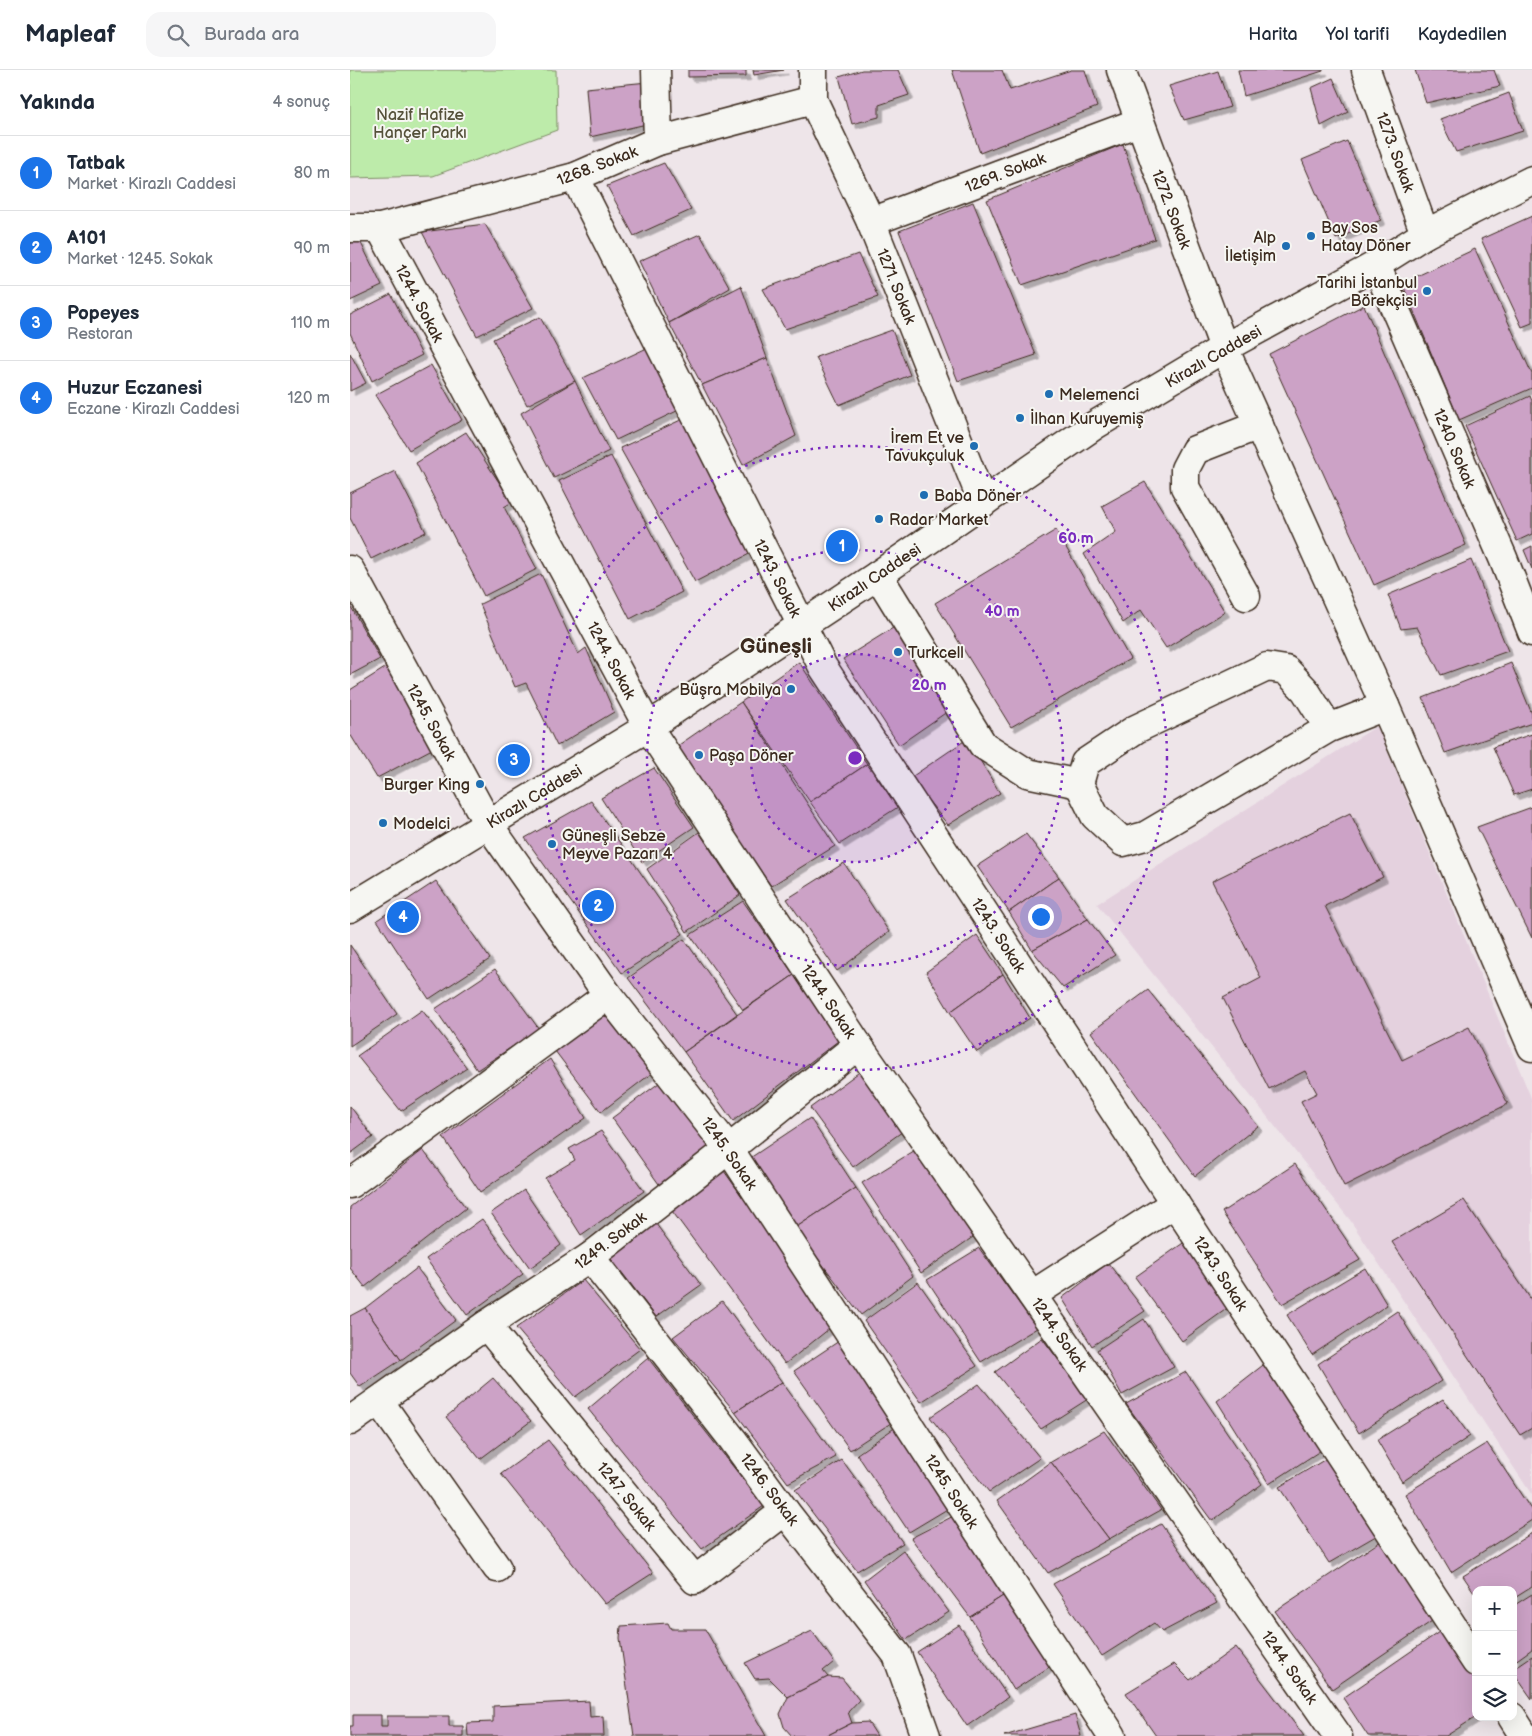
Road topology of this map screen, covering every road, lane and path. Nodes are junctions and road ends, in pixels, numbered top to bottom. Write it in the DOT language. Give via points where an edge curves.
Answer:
graph roads {
  1 [pos="656,70"];
  2 [pos="813,70"];
  3 [pos="1121,70"];
  4 [pos="1366,70"];
  5 [pos="814,100"];
  6 [pos="1139,122"];
  7 [pos="658,141"];
  8 [pos="575,177"];
  9 [pos="1532,180"];
  10 [pos="871,222"];
  11 [pos="350,228"];
  12 [pos="380,228"];
  13 [pos="1425,234"];
  14 [pos="1376,265"];
  15 [pos="1224,348"];
  16 [pos="1259,425"];
  17 [pos="983,503"];
  18 [pos="350,570"];
  19 [pos="878,575"];
  20 [pos="1246,596"];
  21 [pos="802,626"];
  22 [pos="1532,632"];
  23 [pos="1385,706"];
  24 [pos="648,727"];
  25 [pos="1329,728"];
  26 [pos="1079,784"];
  27 [pos="488,824"];
  28 [pos="350,908"];
  29 [pos="608,995"];
  30 [pos="858,1045"];
  31 [pos="1532,1047"];
  32 [pos="730,1149"];
  33 [pos="350,1184"];
  34 [pos="1175,1202"];
  35 [pos="590,1257"];
  36 [pos="1032,1295"];
  37 [pos="486,1325"];
  38 [pos="379,1401"];
  39 [pos="350,1421"];
  40 [pos="786,1511"];
  41 [pos="497,1568"];
  42 [pos="1472,1656"];
  43 [pos="1515,1721"];
  44 [pos="926,1736"];
  45 [pos="1112,1736"];
  46 [pos="1338,1736"];
  47 [pos="1524,1736"];
  1 -- 7 [label="street"];
  2 -- 5 [label="street, 1271. Sokak"];
  3 -- 6 [label="street, 1272. Sokak"];
  4 -- 13 [label="street, 1273. Sokak"];
  5 -- 7 [label="street, 1268. Sokak"];
  5 -- 10 [label="street, 1271. Sokak"];
  6 -- 10 [label="street, 1269. Sokak"];
  6 -- 15 [label="street, 1272. Sokak"];
  7 -- 8 [label="street, 1268. Sokak"];
  8 -- 12 [label="street, 1268. Sokak"];
  8 -- 21 [label="street, 1243. Sokak"];
  9 -- 13 [label="street, Kirazlı Caddesi"];
  10 -- 17 [label="street, 1271. Sokak"];
  11 -- 12 [label="street, 1268. Sokak"];
  12 -- 24 [label="street, 1244. Sokak"];
  13 -- 14 [label="street, Kirazlı Caddesi"];
  14 -- 15 [label="street, Kirazlı Caddesi"];
  14 -- 22 [label="street, 1240. Sokak"];
  15 -- 16 [label="street, 1272. Sokak"];
  15 -- 17 [label="street, Kirazlı Caddesi" via="1095,425"];
  16 -- 20 [label="street" via="1195,450 1185,469 1185,487"];
  16 -- 23 [label="street, 1272. Sokak"];
  17 -- 19 [label="street, Kirazlı Caddesi"];
  18 -- 27 [label="street, 1245. Sokak"];
  19 -- 21 [label="street, Kirazlı Caddesi"];
  19 -- 26 [label="street" via="983,745 1027,773"];
  21 -- 24 [label="street, Kirazlı Caddesi"];
  21 -- 34 [label="street, 1243. Sokak" via="823,667"];
  23 -- 25 [label="street"];
  23 -- 31 [label="street, 1272. Sokak"];
  24 -- 27 [label="street, Kirazlı Caddesi"];
  24 -- 30 [label="street, 1244. Sokak"];
  25 -- 26 [label="street" via="1145,836 1124,842 1095,816"];
  25 -- 26 [label="street" via="1305,690 1286,670 1267,667 1136,729 1084,763"];
  27 -- 28 [label="street, Kirazlı Caddesi"];
  27 -- 29 [label="street, 1245. Sokak"];
  29 -- 32 [label="street, 1245. Sokak"];
  29 -- 33 [label="street"];
  30 -- 32 [label="street, 1249. Sokak"];
  30 -- 36 [label="street, 1244. Sokak"];
  32 -- 35 [label="street, 1249. Sokak"];
  32 -- 45 [label="street, 1245. Sokak"];
  34 -- 36 [label="street"];
  34 -- 42 [label="street, 1243. Sokak"];
  35 -- 37 [label="street, 1249. Sokak"];
  35 -- 40 [label="street, 1246. Sokak"];
  36 -- 46 [label="street, 1244. Sokak"];
  37 -- 38 [label="street, 1249. Sokak"];
  37 -- 40 [label="street, 1247. Sokak" via="695,1580"];
  38 -- 39 [label="street, 1249. Sokak"];
  38 -- 41 [label="street"];
  40 -- 44 [label="street, 1246. Sokak" via="896,1655"];
  43 -- 47 [label="street"];
}
